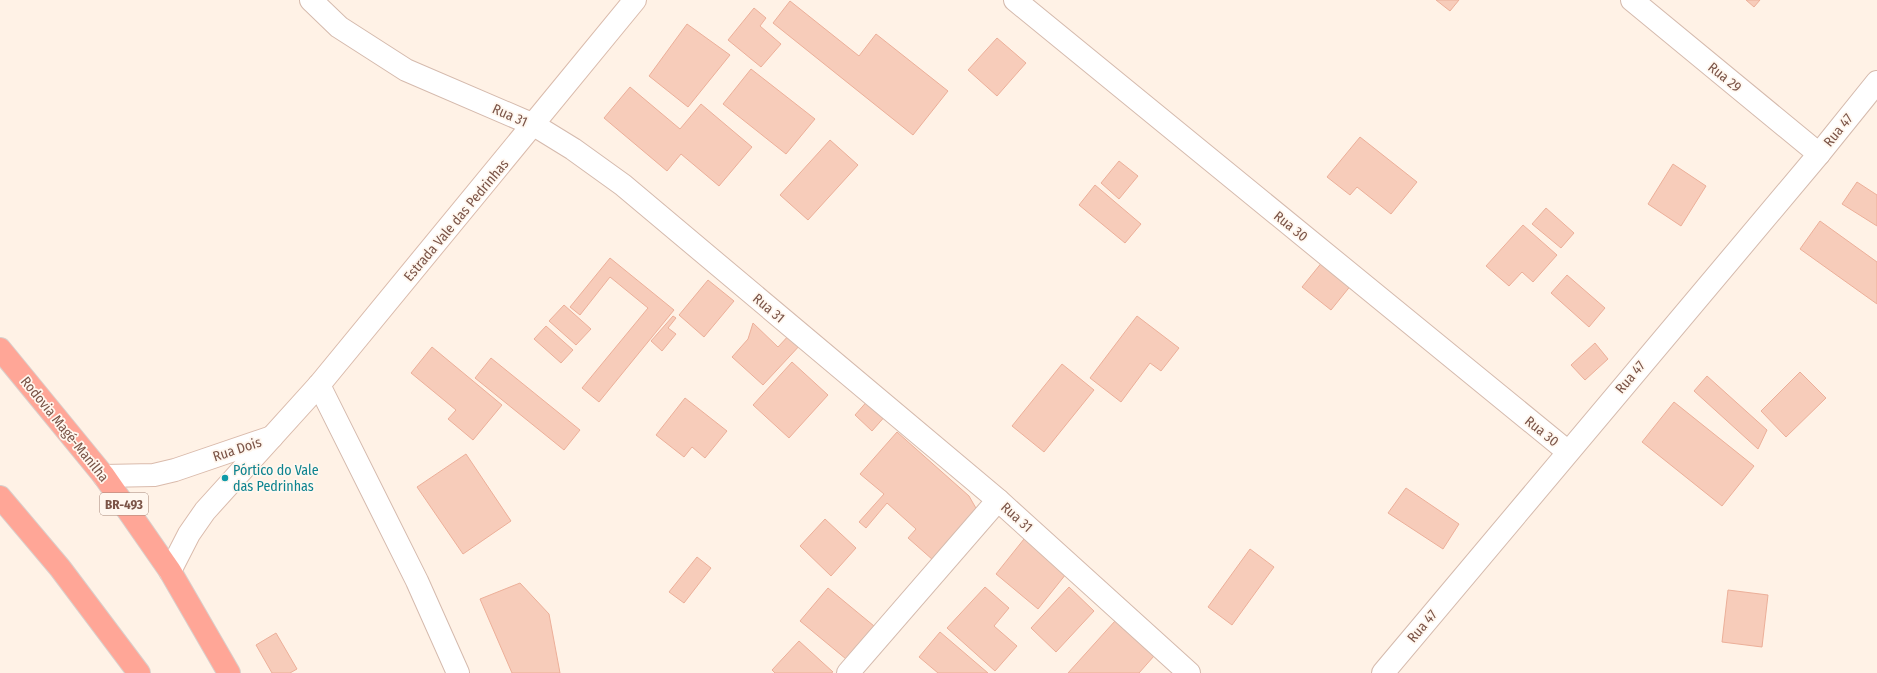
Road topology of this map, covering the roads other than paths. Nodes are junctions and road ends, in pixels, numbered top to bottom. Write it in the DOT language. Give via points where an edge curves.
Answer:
graph roads {
  1 [pos="311,0"];
  2 [pos="635,0"];
  3 [pos="1015,0"];
  4 [pos="1632,0"];
  5 [pos="1877,82"];
  6 [pos="534,125"];
  7 [pos="1819,154"];
  8 [pos="0,349"];
  9 [pos="319,385"];
  10 [pos="273,437"];
  11 [pos="1567,451"];
  12 [pos="104,476"];
  13 [pos="0,496"];
  14 [pos="998,500"];
  15 [pos="170,571"];
  16 [pos="139,673"];
  17 [pos="229,673"];
  18 [pos="458,673"];
  19 [pos="848,673"];
  20 [pos="1189,673"];
  21 [pos="1382,673"];
  1 -- 6 [label="street, Rua 31" via="339,27 406,70"];
  2 -- 6 [label="street, Estrada Vale das Pedrinhas"];
  3 -- 11 [label="street, Rua 30"];
  4 -- 7 [label="street, Rua 29"];
  5 -- 7 [label="street, Rua 47"];
  6 -- 9 [label="street, Estrada Vale das Pedrinhas"];
  6 -- 14 [label="street, Rua 31" via="623,185"];
  7 -- 11 [label="street, Rua 47"];
  8 -- 12 [label="highway, Rodovia Magé-Manilha / BR-493"];
  9 -- 10 [label="street, Estrada Vale das Pedrinhas"];
  9 -- 18 [label="street" via="418,581"];
  10 -- 12 [label="street, Rua Dois" via="154,476"];
  10 -- 15 [label="street, Rua Dois" via="205,511 189,534"];
  11 -- 21 [label="street, Rua 47"];
  12 -- 15 [label="highway, Rodovia Magé-Manilha / BR-493"];
  13 -- 16 [label="highway" via="60,568"];
  14 -- 19 [label="street"];
  14 -- 20 [label="street, Rua 31"];
  15 -- 17 [label="highway, Rodovia Magé-Manilha / BR-493"];
}
